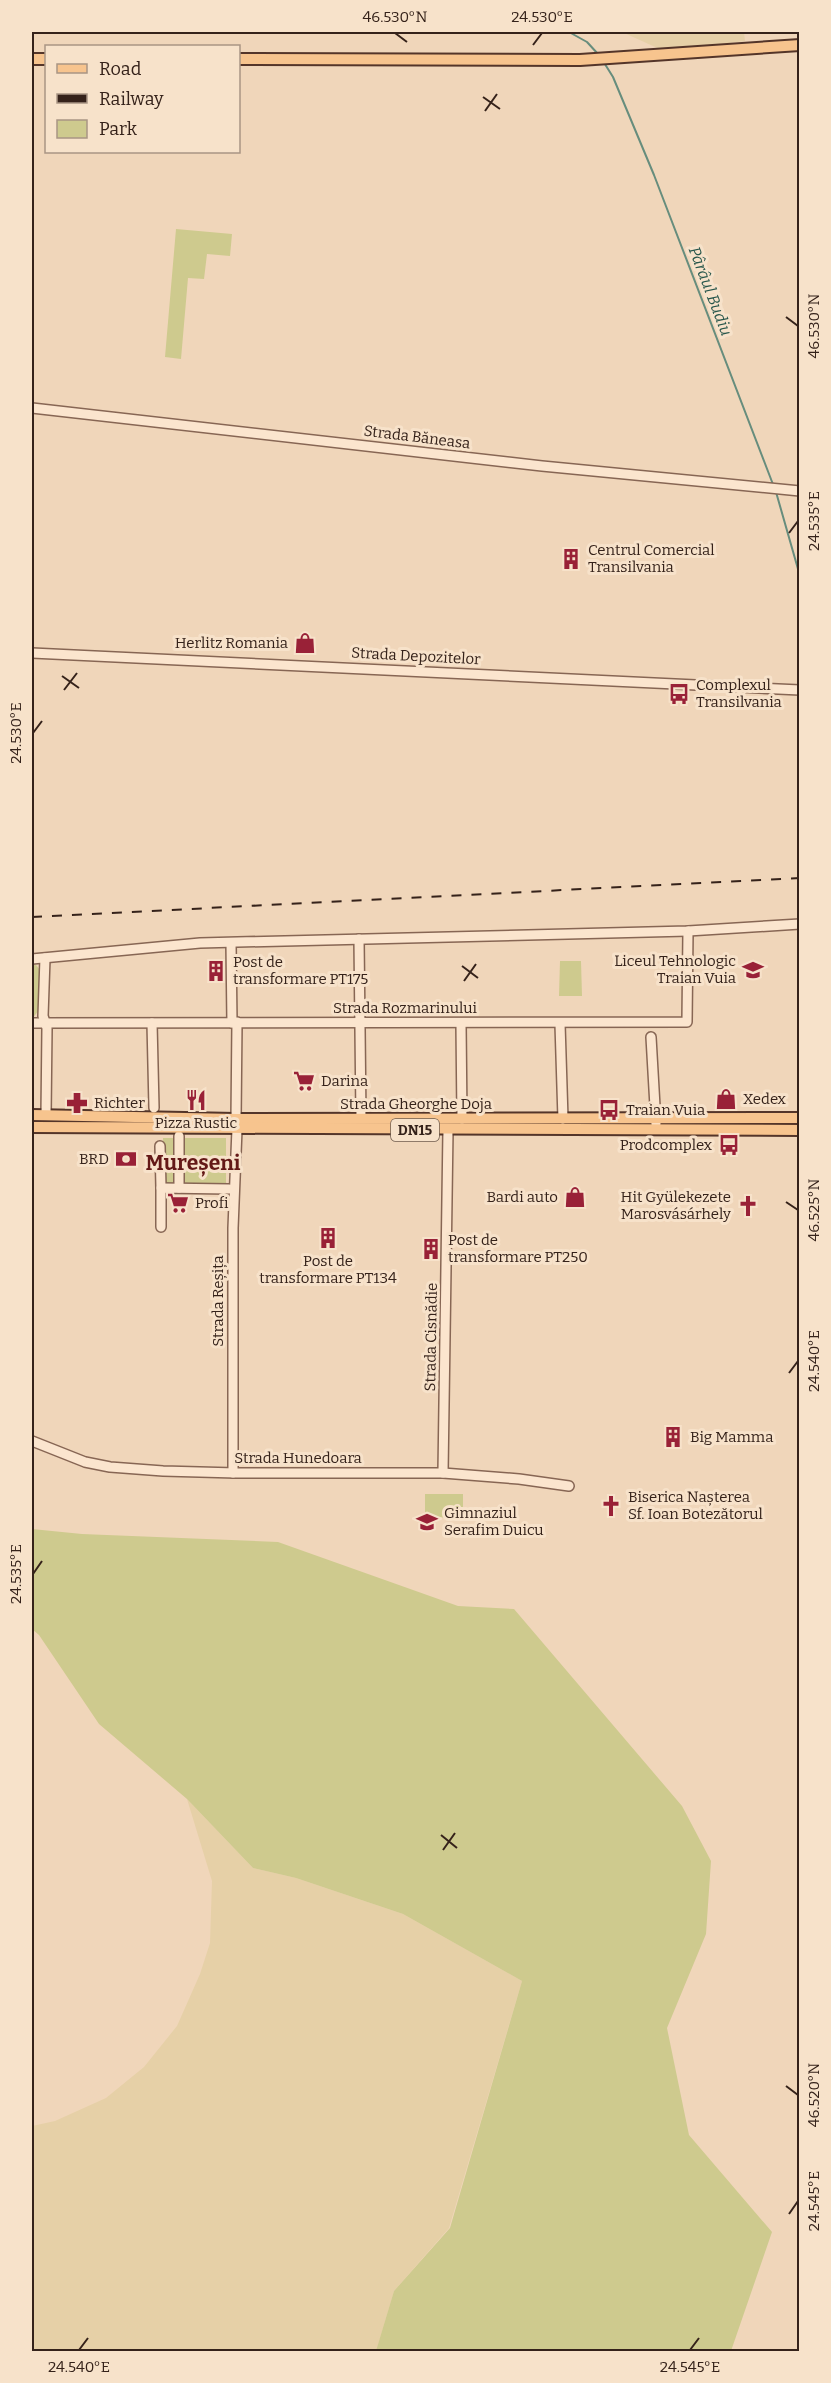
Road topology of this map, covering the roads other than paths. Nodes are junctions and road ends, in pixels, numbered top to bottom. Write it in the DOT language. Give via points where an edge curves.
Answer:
graph roads {
  1 [pos="800,45"];
  2 [pos="240,59"];
  3 [pos="32,408"];
  4 [pos="795,491"];
  5 [pos="32,653"];
  6 [pos="800,690"];
  7 [pos="800,924"];
  8 [pos="688,931"];
  9 [pos="359,939"];
  10 [pos="231,943"];
  11 [pos="45,958"];
  12 [pos="32,959"];
  13 [pos="359,1022"];
  14 [pos="32,1023"];
  15 [pos="152,1023"];
  16 [pos="234,1023"];
  17 [pos="46,1024"];
  18 [pos="461,1024"];
  19 [pos="560,1024"];
  20 [pos="651,1036"];
  21 [pos="154,1108"];
  22 [pos="32,1115"];
  23 [pos="46,1115"];
  24 [pos="361,1118"];
  25 [pos="800,1118"];
  26 [pos="462,1119"];
  27 [pos="563,1119"];
  28 [pos="237,1124"];
  29 [pos="656,1125"];
  30 [pos="32,1127"];
  31 [pos="448,1130"];
  32 [pos="800,1130"];
  33 [pos="179,1136"];
  34 [pos="160,1146"];
  35 [pos="161,1188"];
  36 [pos="179,1188"];
  37 [pos="229,1189"];
  38 [pos="161,1227"];
  39 [pos="32,1441"];
  40 [pos="233,1473"];
  41 [pos="443,1473"];
  42 [pos="569,1486"];
  1 -- 2 [label="main road" via="580,60"];
  3 -- 4 [label="street, Strada Băneasa"];
  5 -- 6 [label="street, Strada Depozitelor"];
  7 -- 8 [label="street"];
  8 -- 9 [label="street"];
  8 -- 19 [label="street, Strada Rozmarinului" via="687,1023"];
  9 -- 10 [label="street"];
  9 -- 13 [label="street"];
  10 -- 11 [label="street"];
  10 -- 16 [label="street, Strada Reșița"];
  11 -- 12 [label="street"];
  11 -- 17 [label="street"];
  13 -- 16 [label="street, Strada Rozmarinului"];
  13 -- 18 [label="street, Strada Rozmarinului"];
  13 -- 24 [label="street"];
  14 -- 17 [label="street, Strada Rozmarinului"];
  15 -- 16 [label="street, Strada Rozmarinului"];
  15 -- 17 [label="street, Strada Rozmarinului"];
  15 -- 21 [label="street"];
  16 -- 28 [label="street, Strada Reșița"];
  17 -- 23 [label="street"];
  18 -- 19 [label="street, Strada Rozmarinului"];
  18 -- 26 [label="street"];
  19 -- 27 [label="street"];
  20 -- 29 [label="street"];
  22 -- 23 [label="main road, Strada Gheorghe Doja / DN15"];
  23 -- 28 [label="main road, Strada Gheorghe Doja / DN15"];
  24 -- 26 [label="main road, Strada Gheorghe Doja / DN15"];
  24 -- 28 [label="main road, Strada Gheorghe Doja / DN15"];
  25 -- 29 [label="main road, Strada Gheorghe Doja / DN15"];
  26 -- 27 [label="main road, Strada Gheorghe Doja / DN15"];
  27 -- 29 [label="main road, Strada Gheorghe Doja / DN15"];
  28 -- 30 [label="main road, Strada Gheorghe Doja / DN15"];
  28 -- 31 [label="main road, Strada Gheorghe Doja / DN15"];
  28 -- 40 [label="street, Strada Reșița"];
  29 -- 31 [label="main road, Strada Gheorghe Doja / DN15"];
  29 -- 32 [label="main road, Strada Gheorghe Doja / DN15"];
  31 -- 41 [label="street, Strada Cisnădie"];
  33 -- 36 [label="street"];
  34 -- 35 [label="street"];
  35 -- 36 [label="street"];
  35 -- 38 [label="street"];
  36 -- 37 [label="street"];
  39 -- 40 [label="street, Strada Hunedoara" via="85,1462 110,1467"];
  40 -- 41 [label="street, Strada Hunedoara"];
  41 -- 42 [label="street, Strada Hunedoara"];
}
